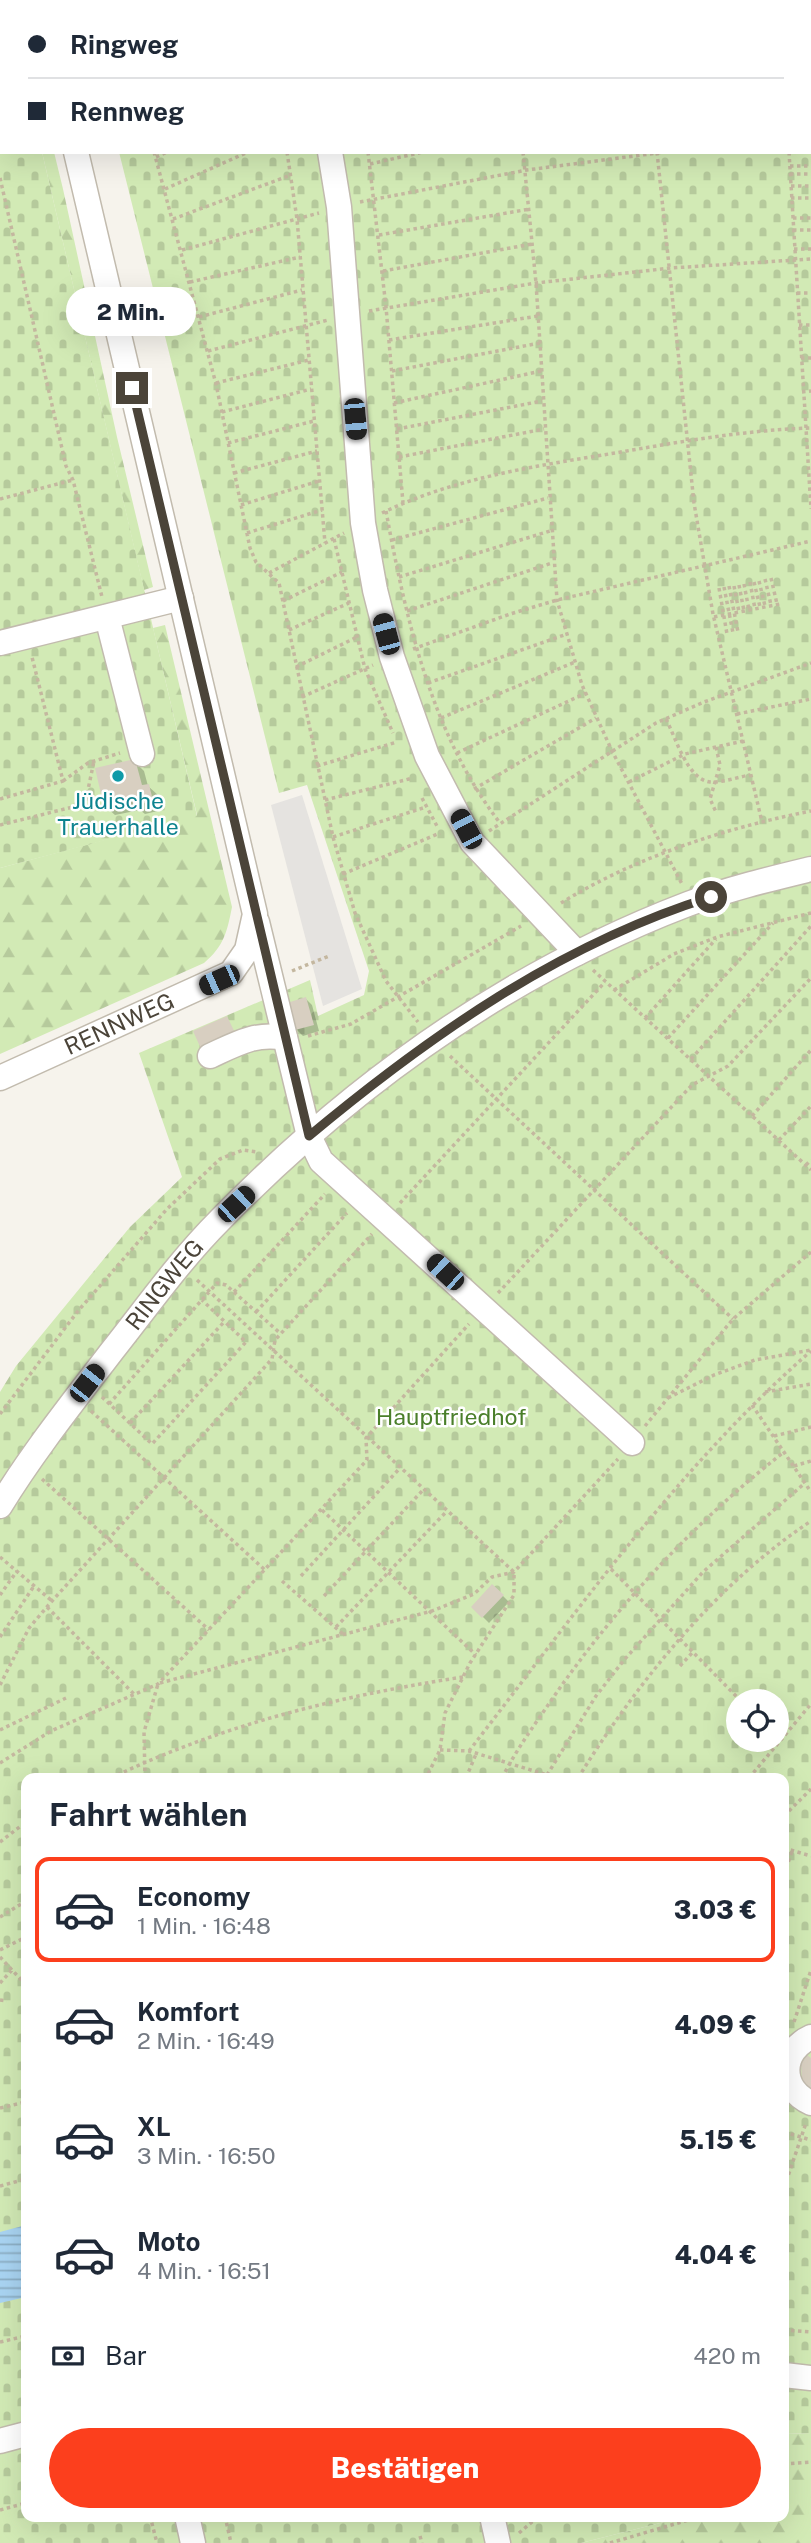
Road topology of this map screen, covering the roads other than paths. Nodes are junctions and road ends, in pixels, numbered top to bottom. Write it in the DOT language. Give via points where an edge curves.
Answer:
graph roads {
  1 [pos="76,154"];
  2 [pos="330,154"];
  3 [pos="181,598"];
  4 [pos="107,617"];
  5 [pos="0,643"];
  6 [pos="141,750"];
  7 [pos="811,869"];
  8 [pos="255,914"];
  9 [pos="577,953"];
  10 [pos="285,1038"];
  11 [pos="210,1056"];
  12 [pos="0,1078"];
  13 [pos="309,1136"];
  14 [pos="632,1443"];
  15 [pos="0,1506"];
  16 [pos="803,2030"];
  17 [pos="789,2060"];
  18 [pos="789,2081"];
  19 [pos="811,2103"];
  20 [pos="789,2376"];
  21 [pos="811,2378"];
  22 [pos="21,2435"];
  23 [pos="0,2441"];
  24 [pos="188,2522"];
  25 [pos="493,2522"];
  26 [pos="495,2542"];
  27 [pos="193,2543"];
  1 -- 3 [label="street, RENNWEG"];
  2 -- 9 [label="street" via="339,207 363,523 392,657 427,756 472,842"];
  3 -- 4 [label="street"];
  3 -- 8 [label="street, RENNWEG"];
  4 -- 5 [label="street"];
  4 -- 6 [label="street"];
  7 -- 9 [label="street, RINGWEG" via="691,903"];
  8 -- 10 [label="street"];
  8 -- 12 [label="street, RENNWEG" via="247,950 231,973"];
  9 -- 13 [label="street, RINGWEG" via="501,993 432,1039"];
  10 -- 11 [label="street" via="251,1037"];
  10 -- 13 [label="street"];
  13 -- 14 [label="street" via="321,1161"];
  13 -- 15 [label="street, RINGWEG" via="219,1220 180,1264 26,1464"];
  16 -- 17 [label="street"];
  18 -- 19 [label="street" via="794,2092"];
  20 -- 21 [label="street"];
  22 -- 23 [label="street"];
  24 -- 27 [label="street"];
  25 -- 26 [label="street"];
}
